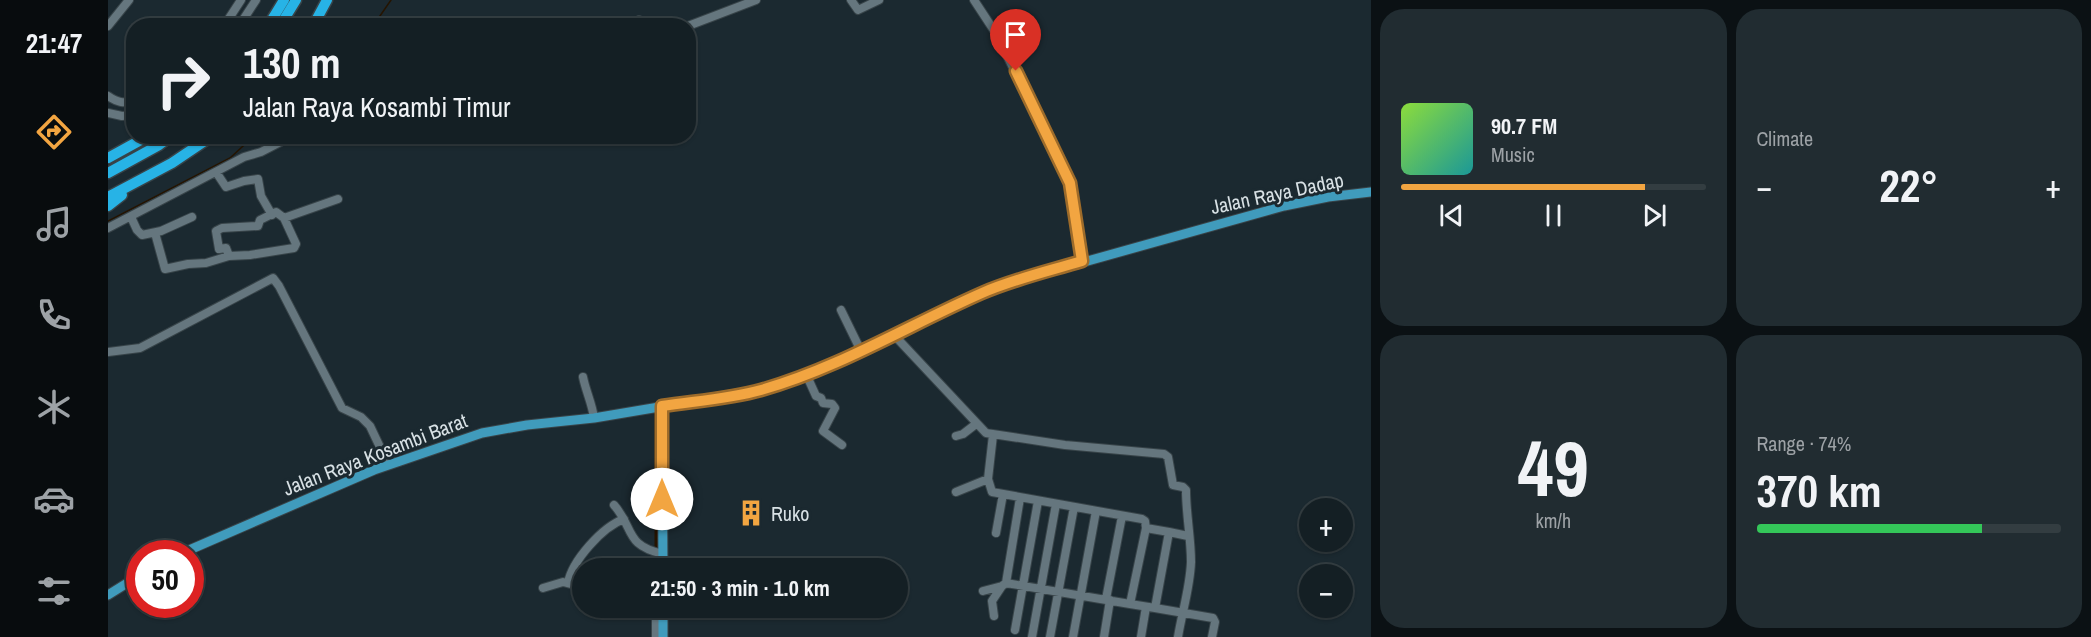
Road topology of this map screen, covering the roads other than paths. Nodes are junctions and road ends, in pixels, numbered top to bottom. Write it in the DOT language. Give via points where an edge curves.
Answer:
graph roads {
  1 [pos="129,0"];
  2 [pos="241,0"];
  3 [pos="256,0"];
  4 [pos="284,0"];
  5 [pos="296,0"];
  6 [pos="327,0"];
  7 [pos="756,0"];
  8 [pos="852,0"];
  9 [pos="879,0"];
  10 [pos="974,0"];
  11 [pos="229,18"];
  12 [pos="245,18"];
  13 [pos="273,18"];
  14 [pos="285,18"];
  15 [pos="317,18"];
  16 [pos="696,23"];
  17 [pos="108,26"];
  18 [pos="108,96"];
  19 [pos="126,103"];
  20 [pos="108,113"];
  21 [pos="126,116"];
  22 [pos="133,144"];
  23 [pos="160,144"];
  24 [pos="199,144"];
  25 [pos="276,144"];
  26 [pos="108,158"];
  27 [pos="216,172"];
  28 [pos="108,173"];
  29 [pos="149,176"];
  30 [pos="1371,192"];
  31 [pos="108,197"];
  32 [pos="338,199"];
  33 [pos="108,206"];
  34 [pos="272,215"];
  35 [pos="131,217"];
  36 [pos="192,217"];
  37 [pos="284,218"];
  38 [pos="108,228"];
  39 [pos="155,233"];
  40 [pos="229,256"];
  41 [pos="1082,261"];
  42 [pos="841,310"];
  43 [pos="894,336"];
  44 [pos="861,351"];
  45 [pos="108,352"];
  46 [pos="806,374"];
  47 [pos="583,377"];
  48 [pos="662,406"];
  49 [pos="594,418"];
  50 [pos="976,424"];
  51 [pos="993,435"];
  52 [pos="956,436"];
  53 [pos="842,445"];
  54 [pos="388,464"];
  55 [pos="988,479"];
  56 [pos="956,492"];
  57 [pos="1003,495"];
  58 [pos="1020,498"];
  59 [pos="1038,501"];
  60 [pos="1056,504"];
  61 [pos="614,505"];
  62 [pos="1074,507"];
  63 [pos="1096,511"];
  64 [pos="1122,516"];
  65 [pos="624,519"];
  66 [pos="1146,528"];
  67 [pos="1169,532"];
  68 [pos="996,533"];
  69 [pos="1188,536"];
  70 [pos="204,544"];
  71 [pos="659,553"];
  72 [pos="660,558"];
  73 [pos="568,583"];
  74 [pos="126,584"];
  75 [pos="572,584"];
  76 [pos="1004,584"];
  77 [pos="1022,585"];
  78 [pos="543,588"];
  79 [pos="1041,588"];
  80 [pos="983,591"];
  81 [pos="1059,591"];
  82 [pos="108,595"];
  83 [pos="1081,595"];
  84 [pos="1108,599"];
  85 [pos="1130,604"];
  86 [pos="1146,607"];
  87 [pos="1155,608"];
  88 [pos="1184,614"];
  89 [pos="994,616"];
  90 [pos="658,618"];
  91 [pos="663,618"];
  92 [pos="1015,630"];
  93 [pos="662,637"];
  94 [pos="1032,637"];
  95 [pos="1050,637"];
  96 [pos="1073,637"];
  97 [pos="1104,637"];
  98 [pos="1141,637"];
  99 [pos="1178,637"];
  100 [pos="1182,637"];
  101 [pos="1212,637"];
  1 -- 17 [label="street"];
  2 -- 11 [label="street"];
  3 -- 12 [label="street"];
  4 -- 13 [label="highway"];
  5 -- 14 [label="highway"];
  6 -- 15 [label="highway"];
  7 -- 16 [label="street"];
  8 -- 9 [label="street" via="858,10"];
  10 -- 41 [label="street" via="995,32 1067,175"];
  18 -- 19 [label="street"];
  20 -- 21 [label="street"];
  22 -- 26 [label="highway"];
  23 -- 28 [label="highway"];
  24 -- 29 [label="highway"];
  25 -- 27 [label="street"];
  27 -- 34 [label="street" via="225,187 258,179 261,196"];
  27 -- 35 [label="street"];
  29 -- 31 [label="highway"];
  29 -- 33 [label="highway"];
  30 -- 41 [label="main road, Jalan Raya Dadap" via="1284,206"];
  32 -- 37 [label="street"];
  34 -- 37 [label="street" via="279,212"];
  34 -- 40 [label="street" via="260,220 258,226 216,231 219,249 226,248"];
  35 -- 38 [label="street"];
  35 -- 39 [label="street" via="140,234"];
  36 -- 39 [label="street"];
  37 -- 40 [label="street" via="296,244 294,248"];
  39 -- 40 [label="street" via="165,269"];
  41 -- 43 [label="main road, Jalan Raya Dadap" via="982,293"];
  42 -- 44 [label="street"];
  43 -- 44 [label="main road, Jalan Raya Kosambi Barat"];
  43 -- 50 [label="street"];
  44 -- 46 [label="main road, Jalan Raya Kosambi Barat"];
  45 -- 54 [label="street" via="140,348 273,278 342,408 362,417 370,426"];
  46 -- 48 [label="main road, Jalan Raya Kosambi Barat" via="760,390"];
  46 -- 53 [label="street" via="816,396 835,408 823,431"];
  47 -- 49 [label="street"];
  48 -- 49 [label="main road, Jalan Raya Kosambi Barat"];
  48 -- 71 [label="main road"];
  49 -- 54 [label="main road, Jalan Raya Kosambi Barat" via="482,433"];
  50 -- 51 [label="street"];
  50 -- 52 [label="street"];
  51 -- 55 [label="street"];
  51 -- 69 [label="street" via="1166,455 1173,485 1186,490"];
  54 -- 70 [label="main road, Jalan Raya Kosambi Barat"];
  55 -- 56 [label="street"];
  55 -- 57 [label="street" via="990,490"];
  57 -- 58 [label="street"];
  57 -- 68 [label="street"];
  58 -- 59 [label="street"];
  58 -- 76 [label="street"];
  59 -- 60 [label="street"];
  59 -- 77 [label="street"];
  60 -- 62 [label="street"];
  60 -- 79 [label="street"];
  61 -- 65 [label="street"];
  62 -- 63 [label="street"];
  62 -- 81 [label="street"];
  63 -- 64 [label="street"];
  63 -- 83 [label="street"];
  64 -- 66 [label="street" via="1142,519"];
  64 -- 84 [label="street"];
  65 -- 71 [label="street" via="639,545"];
  65 -- 73 [label="street" via="614,522 582,556"];
  66 -- 67 [label="street"];
  66 -- 85 [label="street"];
  67 -- 69 [label="street"];
  67 -- 87 [label="street"];
  69 -- 88 [label="street" via="1190,567"];
  71 -- 72 [label="main road"];
  73 -- 75 [label="street"];
  73 -- 78 [label="street"];
  74 -- 82 [label="main road"];
  76 -- 77 [label="street"];
  76 -- 80 [label="street"];
  76 -- 89 [label="street" via="993,599"];
  77 -- 79 [label="street"];
  77 -- 92 [label="street"];
  79 -- 81 [label="street"];
  79 -- 94 [label="street"];
  81 -- 83 [label="street"];
  81 -- 95 [label="street"];
  83 -- 84 [label="street"];
  83 -- 96 [label="street"];
  84 -- 85 [label="street"];
  84 -- 97 [label="street"];
  85 -- 86 [label="street"];
  86 -- 87 [label="street"];
  86 -- 98 [label="street"];
  87 -- 88 [label="street"];
  88 -- 99 [label="street"];
  88 -- 100 [label="street"];
  88 -- 101 [label="street" via="1213,618"];
  90 -- 93 [label="street"];
  91 -- 93 [label="main road"];
}
